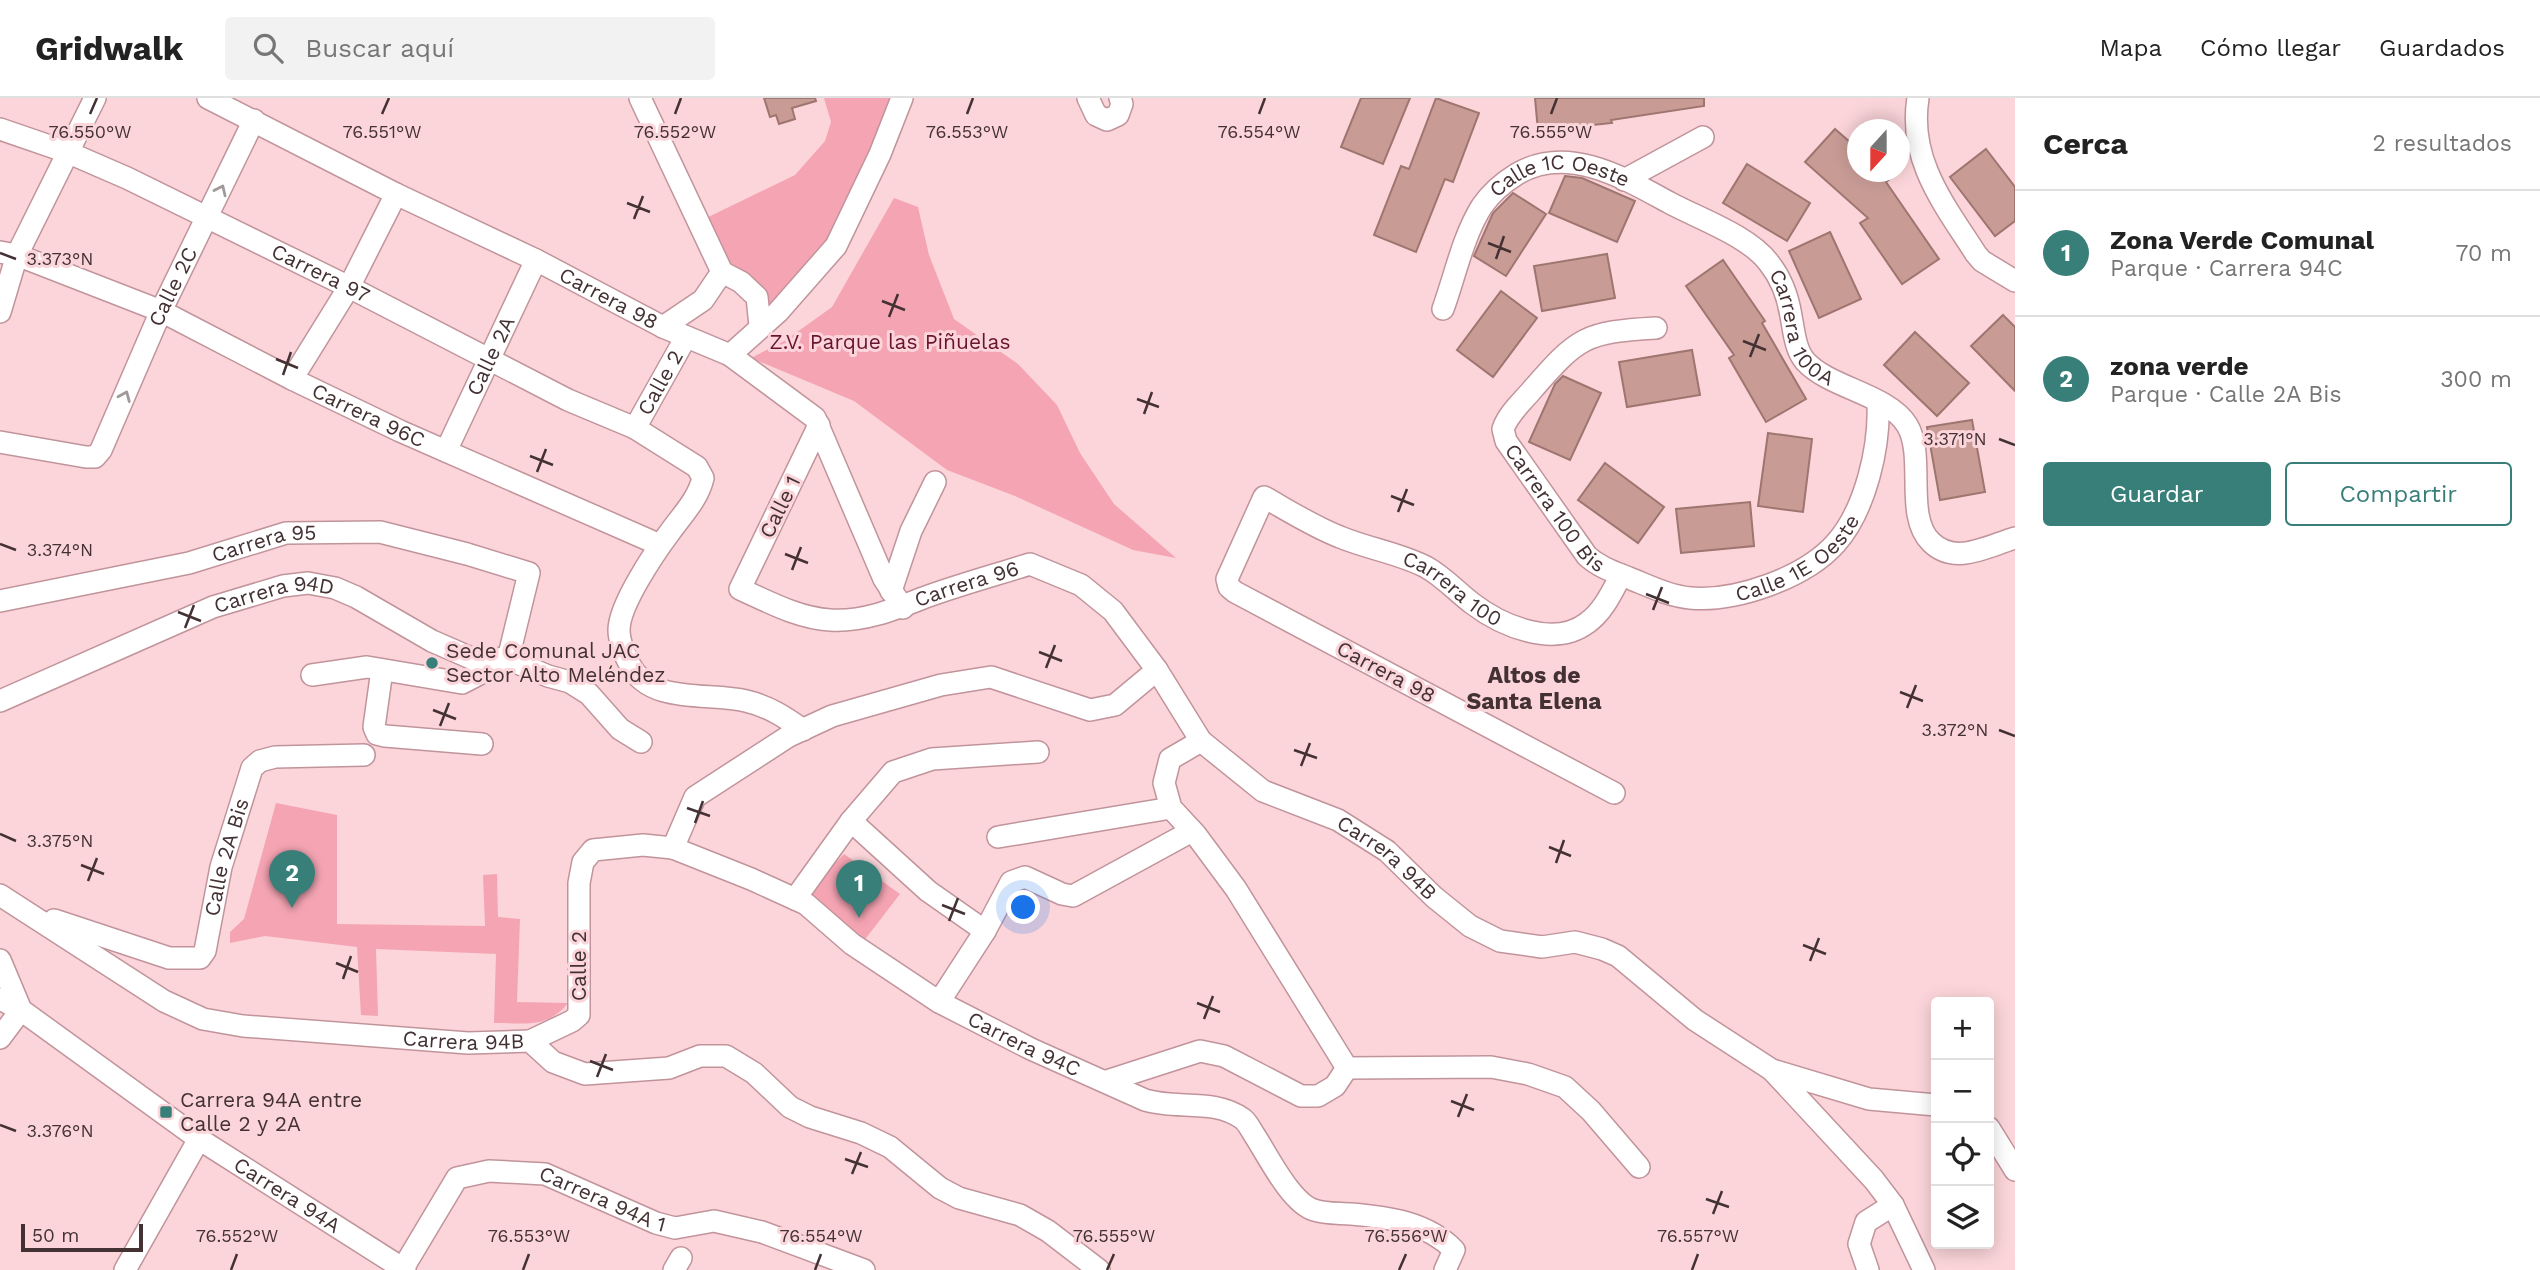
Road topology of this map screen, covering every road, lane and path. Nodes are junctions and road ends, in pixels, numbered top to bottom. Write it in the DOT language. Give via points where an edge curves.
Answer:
graph roads {
  1 [pos="95,98"];
  2 [pos="208,98"];
  3 [pos="640,98"];
  4 [pos="902,98"];
  5 [pos="1121,98"];
  6 [pos="1918,98"];
  7 [pos="1091,100"];
  8 [pos="254,120"];
  9 [pos="0,129"];
  10 [pos="1703,137"];
  11 [pos="67,152"];
  12 [pos="1625,180"];
  13 [pos="396,194"];
  14 [pos="207,218"];
  15 [pos="8,253"];
  16 [pos="537,260"];
  17 [pos="722,272"];
  18 [pos="2015,281"];
  19 [pos="349,287"];
  20 [pos="757,297"];
  21 [pos="785,304"];
  22 [pos="1443,309"];
  23 [pos="161,311"];
  24 [pos="0,312"];
  25 [pos="760,326"];
  26 [pos="663,327"];
  27 [pos="1656,328"];
  28 [pos="686,337"];
  29 [pos="730,355"];
  30 [pos="489,359"];
  31 [pos="292,379"];
  32 [pos="1878,402"];
  33 [pos="819,425"];
  34 [pos="635,428"];
  35 [pos="0,442"];
  36 [pos="446,451"];
  37 [pos="935,481"];
  38 [pos="2015,538"];
  39 [pos="660,545"];
  40 [pos="1621,575"];
  41 [pos="740,589"];
  42 [pos="1232,590"];
  43 [pos="897,599"];
  44 [pos="0,601"];
  45 [pos="508,659"];
  46 [pos="382,670"];
  47 [pos="1157,670"];
  48 [pos="312,675"];
  49 [pos="0,701"];
  50 [pos="803,730"];
  51 [pos="1201,741"];
  52 [pos="641,742"];
  53 [pos="482,744"];
  54 [pos="1038,752"];
  55 [pos="364,755"];
  56 [pos="1614,793"];
  57 [pos="1171,808"];
  58 [pos="851,821"];
  59 [pos="1192,831"];
  60 [pos="998,837"];
  61 [pos="673,848"];
  62 [pos="583,862"];
  63 [pos="0,895"];
  64 [pos="795,899"];
  65 [pos="25,911"];
  66 [pos="985,931"];
  67 [pos="0,960"];
  68 [pos="0,999"];
  69 [pos="939,1002"];
  70 [pos="21,1010"];
  71 [pos="0,1038"];
  72 [pos="530,1041"];
  73 [pos="1347,1068"];
  74 [pos="1772,1070"];
  75 [pos="1107,1081"];
  76 [pos="1931,1105"];
  77 [pos="1994,1136"];
  78 [pos="199,1139"];
  79 [pos="1639,1167"];
  80 [pos="2015,1170"];
  81 [pos="1893,1205"];
  82 [pos="125,1270"];
  83 [pos="403,1270"];
  84 [pos="864,1270"];
  85 [pos="1099,1270"];
  86 [pos="1445,1270"];
  87 [pos="1868,1270"];
  88 [pos="1924,1270"];
  1 -- 11 [label="street"];
  2 -- 8 [label="street, Carrera 98"];
  3 -- 17 [label="street"];
  4 -- 21 [label="street" via="835,246"];
  5 -- 7 [label="street" via="1121,110 1113,118 1101,119"];
  6 -- 18 [label="street" via="1916,135 1932,181 1976,254"];
  8 -- 13 [label="street, Carrera 98"];
  14 -- 8 [label="street, Calle 2C, one-way"];
  9 -- 11 [label="street, Carrera 97"];
  10 -- 12 [label="street, Calle 1C Oeste"];
  11 -- 14 [label="street, Carrera 97"];
  11 -- 15 [label="street"];
  12 -- 22 [label="street, Calle 1C Oeste" via="1595,167 1567,162 1528,168 1504,182 1478,213"];
  12 -- 32 [label="street, Carrera 100A" via="1759,252 1780,280 1805,362"];
  13 -- 16 [label="street, Carrera 98"];
  13 -- 19 [label="street"];
  14 -- 19 [label="street, Carrera 97"];
  14 -- 23 [label="street, Calle 2C"];
  15 -- 23 [label="street, Carrera 96C"];
  15 -- 24 [label="street"];
  16 -- 26 [label="street, Carrera 98"];
  16 -- 30 [label="street, Calle 2A"];
  17 -- 20 [label="street"];
  17 -- 26 [label="street" via="703,300"];
  19 -- 30 [label="street, Carrera 97"];
  19 -- 31 [label="street"];
  20 -- 21 [label="street"];
  20 -- 25 [label="street"];
  21 -- 25 [label="street"];
  23 -- 31 [label="street, Carrera 96C"];
  35 -- 23 [label="street, Calle 2C, one-way" via="95,457"];
  25 -- 29 [label="street"];
  26 -- 28 [label="street, Carrera 98"];
  27 -- 40 [label="street, Carrera 100 Bis" via="1613,331 1581,341 1562,356 1503,429 1506,440 1587,556"];
  28 -- 29 [label="street, Carrera 98"];
  28 -- 34 [label="street, Calle 2"];
  29 -- 33 [label="street, Carrera 98"];
  30 -- 34 [label="street, Carrera 97"];
  30 -- 36 [label="street, Calle 2A"];
  31 -- 36 [label="street, Carrera 96C"];
  32 -- 38 [label="street, Carrera 100A" via="1909,429 1921,523 1939,549 1964,554"];
  32 -- 40 [label="street, Calle 1E Oeste" via="1874,458 1859,502 1838,541 1818,559 1779,581 1713,597 1674,595"];
  33 -- 41 [label="street, Calle 1"];
  33 -- 43 [label="street, Carrera 98"];
  34 -- 39 [label="street, Carrera 97" via="697,467 703,478 699,493"];
  36 -- 39 [label="street, Carrera 96C"];
  37 -- 43 [label="street" via="911,531"];
  39 -- 50 [label="street" via="624,609 619,630 625,657 636,677 654,688 747,701 779,713"];
  40 -- 42 [label="street, Carrera 100" via="1587,624 1556,634 1531,632 1483,611 1427,568 1342,538 1264,497 1228,574"];
  41 -- 43 [label="street, Carrera 96" via="789,612 830,620 864,618"];
  42 -- 56 [label="street, Carrera 98"];
  43 -- 47 [label="street, Carrera 96" via="923,598 1030,564 1081,585 1113,611"];
  44 -- 45 [label="street, Carrera 95" via="189,563 286,533 380,532 529,573"];
  45 -- 46 [label="street" via="462,682"];
  45 -- 49 [label="street, Carrera 94D" via="471,658 356,597 308,583 213,607"];
  45 -- 52 [label="street" via="589,694 620,729"];
  46 -- 48 [label="street" via="367,667"];
  46 -- 53 [label="street" via="373,727 377,734"];
  47 -- 50 [label="street" via="1115,705 1090,710 991,677 941,685 832,716"];
  47 -- 51 [label="street, Carrera 96"];
  50 -- 61 [label="street" via="695,797"];
  51 -- 57 [label="street" via="1170,759 1164,782"];
  51 -- 74 [label="street, Carrera 94B" via="1263,791 1338,820 1388,851 1470,926 1500,941 1542,947 1575,942 1618,956 1695,1020"];
  54 -- 58 [label="street" via="932,760 893,772"];
  55 -- 65 [label="street, Calle 2A Bis" via="275,757 252,768 221,867 200,958 169,958"];
  57 -- 59 [label="street"];
  57 -- 60 [label="street"];
  58 -- 64 [label="street"];
  58 -- 66 [label="street" via="928,891"];
  59 -- 66 [label="street" via="1073,896 1017,878"];
  59 -- 73 [label="street" via="1236,889"];
  61 -- 62 [label="street, Carrera 94C" via="643,845 593,850"];
  61 -- 64 [label="street, Carrera 94C"];
  62 -- 72 [label="street, Calle 2" via="579,1015"];
  63 -- 65 [label="street, Carrera 94B"];
  64 -- 69 [label="street, Carrera 94C"];
  65 -- 72 [label="street, Carrera 94B" via="164,1001 203,1019 455,1042"];
  66 -- 69 [label="street"];
  67 -- 70 [label="street"];
  68 -- 70 [label="street, Carrera 94A"];
  69 -- 75 [label="street, Carrera 94C"];
  70 -- 71 [label="street"];
  70 -- 78 [label="street, Carrera 94A"];
  72 -- 85 [label="street, Carrera 94B" via="553,1062 585,1074 669,1068 699,1055 726,1056 754,1073 790,1107 890,1147 959,1198 1020,1215"];
  73 -- 75 [label="street" via="1335,1086 1318,1096 1301,1096 1224,1056 1200,1051"];
  73 -- 79 [label="street" via="1491,1068 1528,1074 1565,1087"];
  74 -- 76 [label="street, Carrera 94B" via="1868,1099"];
  74 -- 81 [label="street"];
  75 -- 86 [label="street, Carrera 94C" via="1163,1105 1227,1110 1245,1121 1296,1198 1312,1210 1379,1216 1415,1225 1445,1240 1454,1250"];
  77 -- 80 [label="street"];
  78 -- 82 [label="street"];
  78 -- 83 [label="street, Carrera 94A"];
  81 -- 87 [label="street" via="1866,1222 1859,1244"];
  81 -- 88 [label="street"];
  83 -- 84 [label="street, Carrera 94A 1" via="457,1178 489,1171 545,1174 656,1223 675,1228 714,1221 762,1232"];
}
